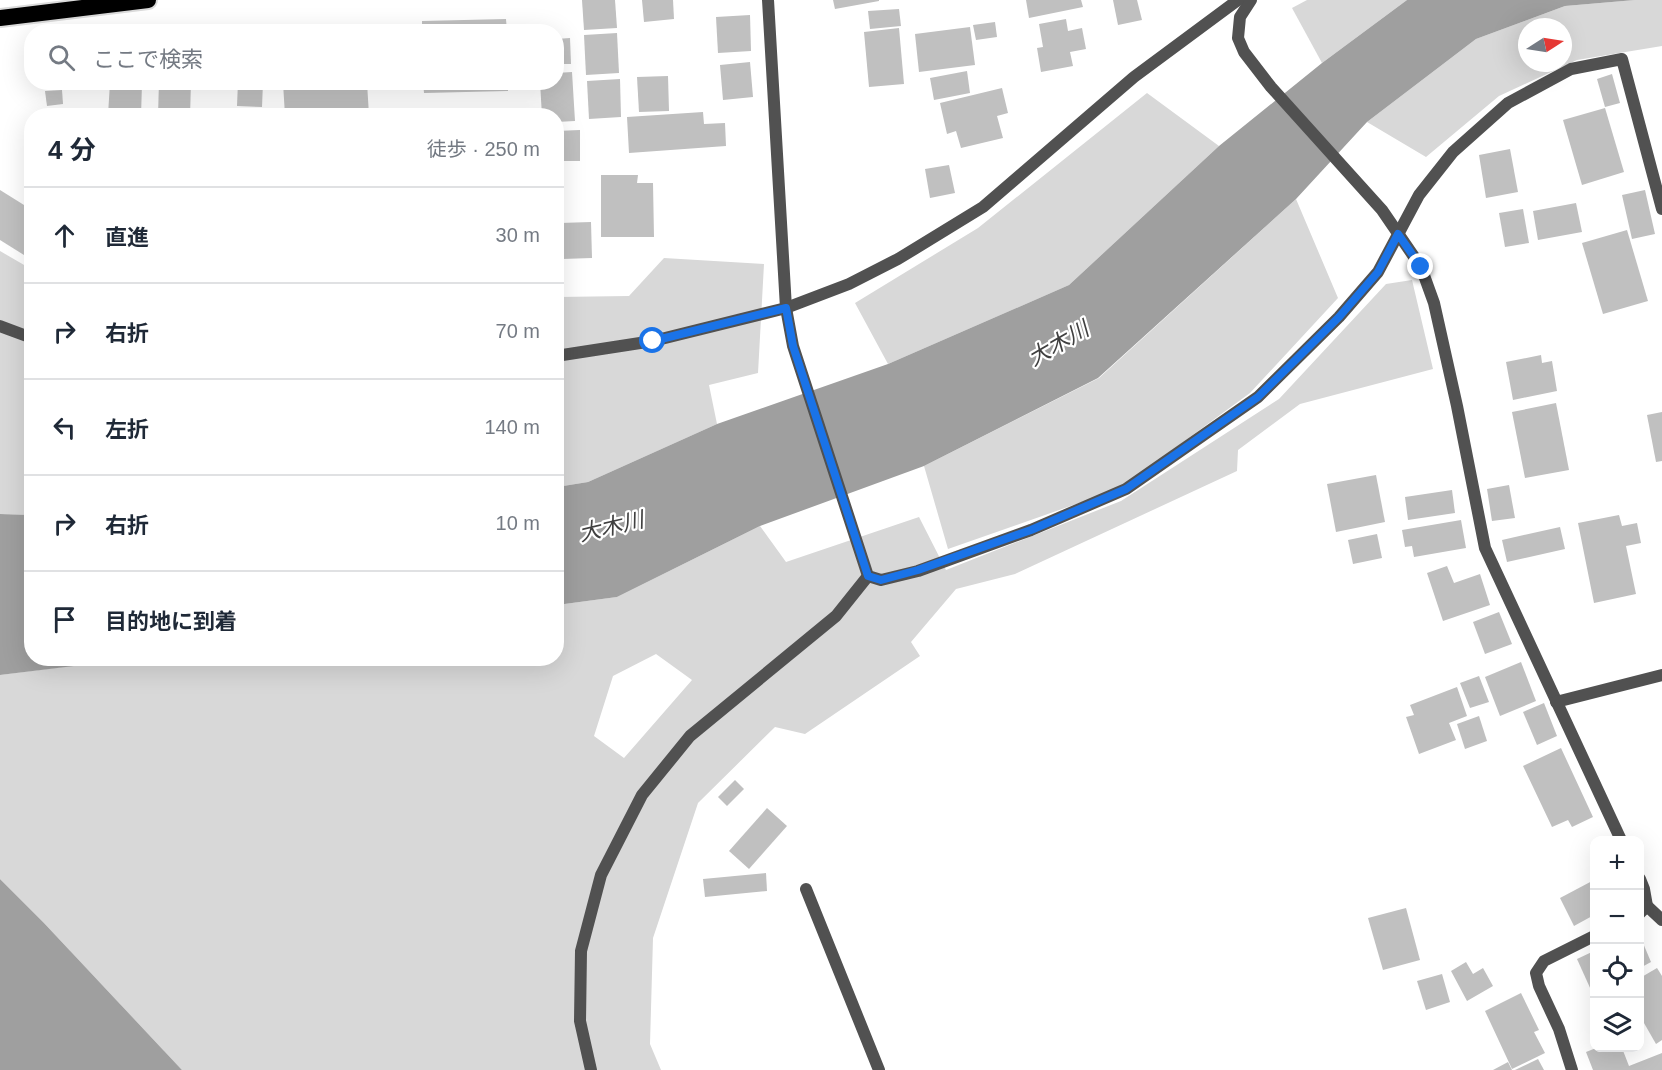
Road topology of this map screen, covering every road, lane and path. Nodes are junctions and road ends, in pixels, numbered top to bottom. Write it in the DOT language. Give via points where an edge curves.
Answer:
graph roads {
  1 [pos="148,0"];
  2 [pos="768,0"];
  3 [pos="1238,0"];
  4 [pos="1251,0"];
  5 [pos="0,18"];
  6 [pos="1662,209"];
  7 [pos="1398,234"];
  8 [pos="786,308"];
  9 [pos="0,326"];
  10 [pos="24,335"];
  11 [pos="564,355"];
  12 [pos="868,576"];
  13 [pos="1662,675"];
  14 [pos="1556,702"];
  15 [pos="1619,836"];
  16 [pos="807,890"];
  17 [pos="1644,910"];
  18 [pos="1662,920"];
  19 [pos="1590,938"];
  20 [pos="591,1070"];
  21 [pos="879,1070"];
  22 [pos="1572,1070"];
  1 -- 5 [label="highway"];
  2 -- 8 [label="street"];
  3 -- 8 [label="street" via="1134,77 982,207 898,259 849,284"];
  4 -- 7 [label="street" via="1240,17 1238,38 1244,52 1382,210"];
  6 -- 7 [label="street" via="1622,59 1571,69 1508,103 1453,152 1419,195"];
  7 -- 12 [label="street" via="1378,272 1339,317 1258,397 1126,489 1031,530 918,570 881,580"];
  7 -- 14 [label="street" via="1421,267 1434,303 1485,548"];
  8 -- 11 [label="street" via="653,341"];
  8 -- 12 [label="street" via="793,346"];
  9 -- 10 [label="street"];
  12 -- 20 [label="street" via="836,616 690,736 642,795 601,875 580,951 580,1021"];
  13 -- 14 [label="street"];
  14 -- 15 [label="street"];
  16 -- 21 [label="street"];
  17 -- 18 [label="street"];
  19 -- 22 [label="street" via="1544,961 1536,973"];
}
